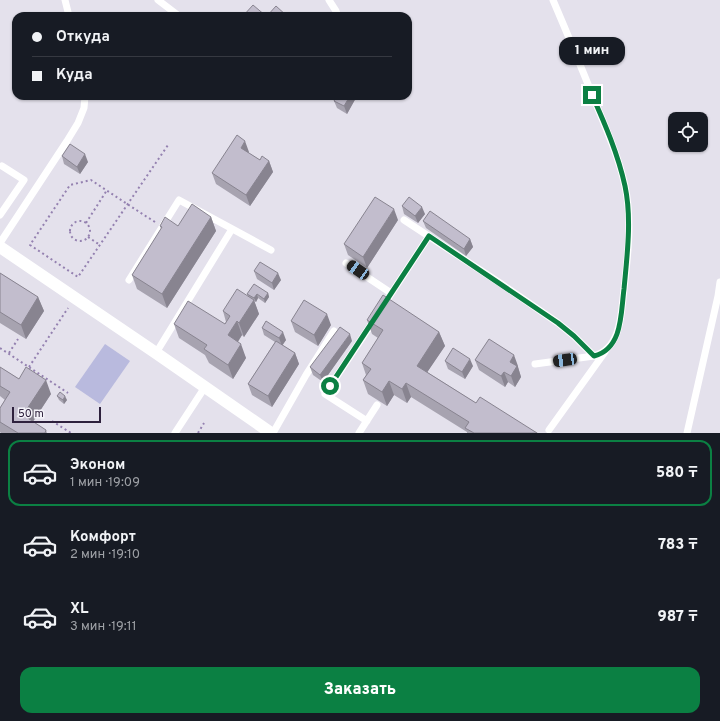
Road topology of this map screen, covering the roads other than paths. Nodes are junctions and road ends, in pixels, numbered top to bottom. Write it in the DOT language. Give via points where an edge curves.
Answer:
graph roads {
  1 [pos="65,0"];
  2 [pos="158,0"];
  3 [pos="330,0"];
  4 [pos="554,0"];
  5 [pos="68,12"];
  6 [pos="174,12"];
  7 [pos="336,12"];
  8 [pos="85,100"];
  9 [pos="2,166"];
  10 [pos="0,215"];
  11 [pos="404,220"];
  12 [pos="232,229"];
  13 [pos="429,236"];
  14 [pos="0,243"];
  15 [pos="0,247"];
  16 [pos="271,250"];
  17 [pos="346,263"];
  18 [pos="129,280"];
  19 [pos="720,282"];
  20 [pos="392,293"];
  21 [pos="334,331"];
  22 [pos="607,350"];
  23 [pos="156,352"];
  24 [pos="594,356"];
  25 [pos="535,364"];
  26 [pos="205,387"];
  27 [pos="377,405"];
  28 [pos="366,421"];
  29 [pos="549,430"];
  30 [pos="175,433"];
  31 [pos="272,433"];
  32 [pos="359,433"];
  33 [pos="687,433"];
  1 -- 5 [label="lane"];
  2 -- 6 [label="lane"];
  3 -- 7 [label="lane"];
  4 -- 22 [label="lane" via="609,135 625,187 628,243 621,320 614,341"];
  8 -- 14 [label="lane" via="78,123 68,141"];
  9 -- 10 [label="lane" via="24,180"];
  11 -- 13 [label="lane"];
  12 -- 16 [label="lane"];
  12 -- 18 [label="lane" via="179,200"];
  12 -- 23 [label="lane"];
  13 -- 20 [label="lane"];
  13 -- 24 [label="lane" via="558,323"];
  15 -- 23 [label="street"];
  17 -- 20 [label="lane"];
  19 -- 33 [label="lane"];
  20 -- 28 [label="lane" via="325,394"];
  21 -- 31 [label="lane"];
  22 -- 24 [label="lane"];
  22 -- 29 [label="lane"];
  23 -- 26 [label="street"];
  24 -- 25 [label="lane"];
  26 -- 30 [label="lane"];
  26 -- 31 [label="street"];
  27 -- 28 [label="lane"];
  28 -- 32 [label="lane"];
}
